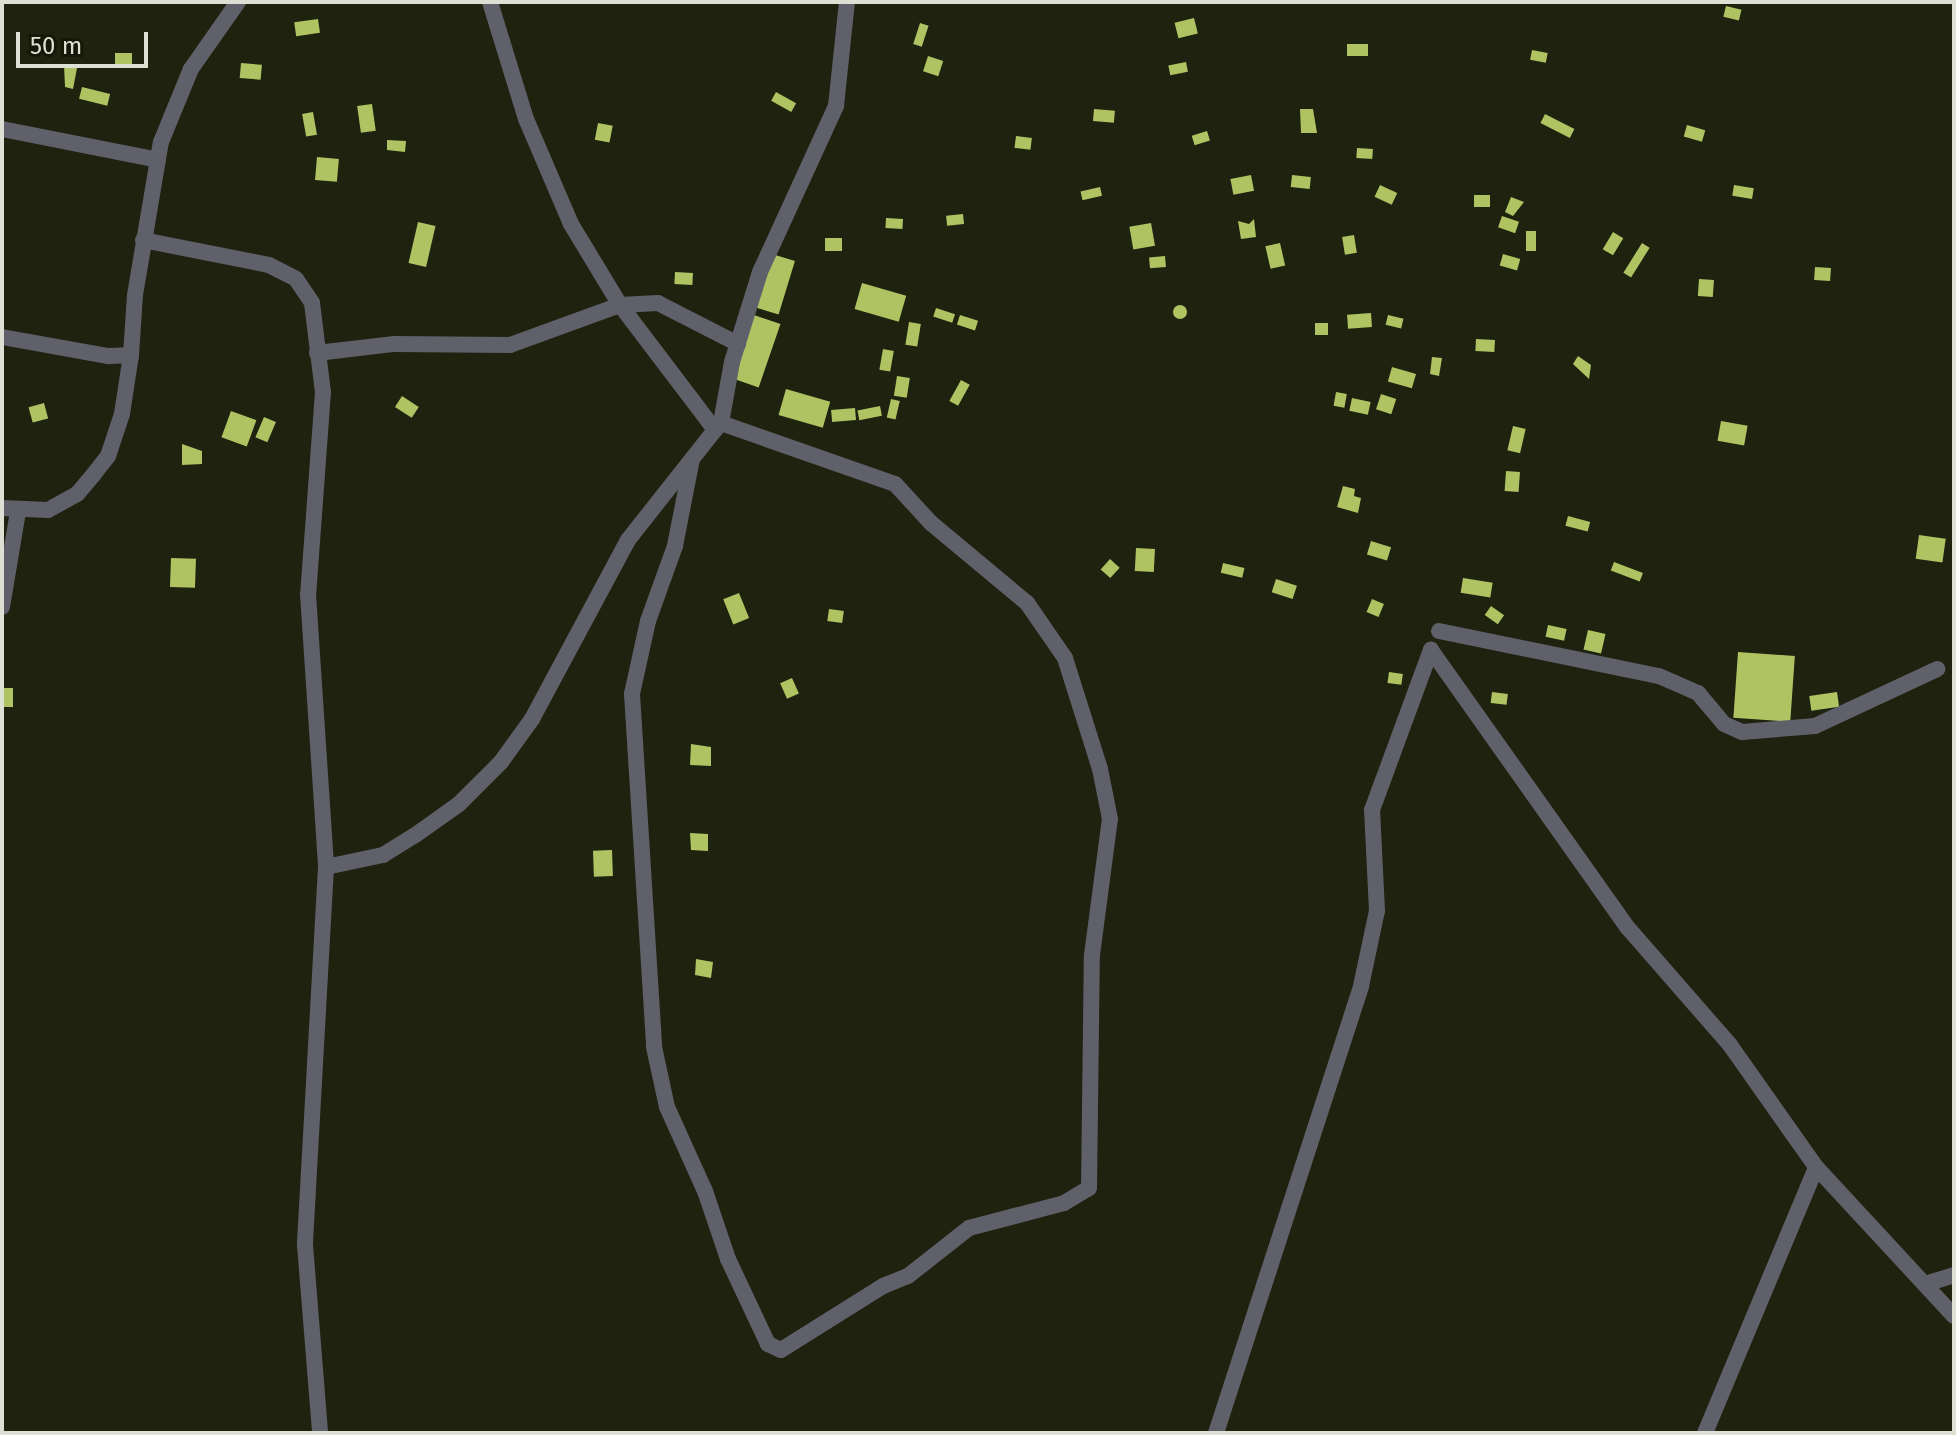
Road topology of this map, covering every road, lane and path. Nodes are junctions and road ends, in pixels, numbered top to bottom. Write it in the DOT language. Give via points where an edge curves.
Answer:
graph roads {
  1 [pos="238,2"];
  2 [pos="490,2"];
  3 [pos="847,2"];
  4 [pos="2,129"];
  5 [pos="158,160"];
  6 [pos="143,240"];
  7 [pos="620,305"];
  8 [pos="2,337"];
  9 [pos="738,344"];
  10 [pos="317,353"];
  11 [pos="131,355"];
  12 [pos="718,426"];
  13 [pos="692,459"];
  14 [pos="10,509"];
  15 [pos="2,607"];
  16 [pos="1439,631"];
  17 [pos="1937,669"];
  18 [pos="326,867"];
  19 [pos="1816,1167"];
  20 [pos="1954,1275"];
  21 [pos="1925,1284"];
  22 [pos="1954,1316"];
  23 [pos="320,1433"];
  24 [pos="1216,1433"];
  25 [pos="1705,1433"];
  1 -- 5 [label="street" via="174,102"];
  2 -- 7 [label="street" via="526,119 571,224"];
  3 -- 9 [label="street" via="836,106 760,272"];
  4 -- 5 [label="street"];
  5 -- 6 [label="street"];
  6 -- 10 [label="street" via="269,265 296,279 312,303"];
  6 -- 11 [label="street"];
  7 -- 9 [label="street" via="658,303"];
  7 -- 10 [label="street" via="510,345 394,344"];
  7 -- 12 [label="street"];
  8 -- 11 [label="street" via="108,356"];
  9 -- 12 [label="street"];
  10 -- 18 [label="street" via="323,413 308,594"];
  11 -- 14 [label="street" via="122,414 108,456 64,503 48,510"];
  12 -- 13 [label="street"];
  12 -- 13 [label="street" via="895,484 931,523 1027,603 1065,658 1093,743 1110,819 1092,955 1089,1188 1064,1203 969,1228 908,1276 781,1350 768,1344 728,1259 667,1107 654,1047 632,694 648,621 675,546"];
  13 -- 18 [label="street" via="628,540 532,719 501,762 459,804 383,855"];
  14 -- 15 [label="street"];
  16 -- 17 [label="street" via="1659,676 1698,693 1724,724 1742,732 1815,726"];
  18 -- 23 [label="street" via="305,1245"];
  19 -- 21 [label="street"];
  19 -- 24 [label="street" via="1730,1045 1628,928 1431,650 1372,810 1377,911 1361,986"];
  19 -- 25 [label="street"];
  20 -- 21 [label="street"];
  21 -- 22 [label="street"];
}
